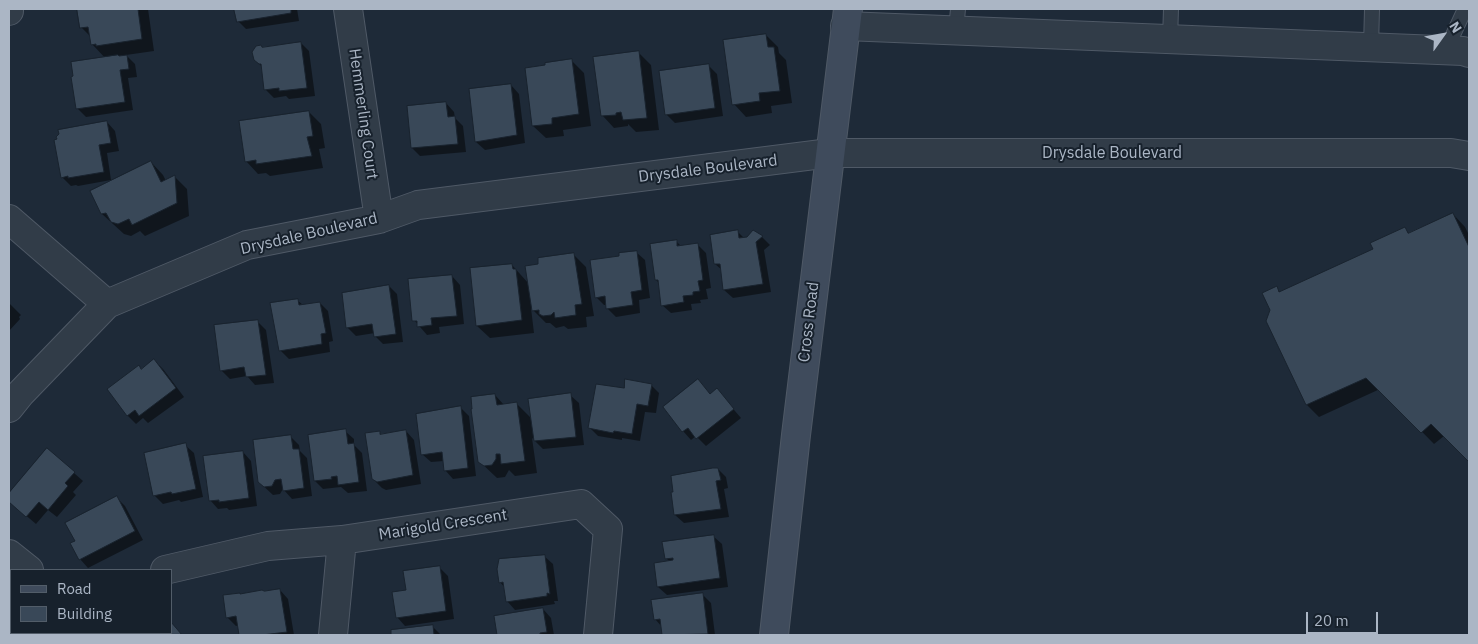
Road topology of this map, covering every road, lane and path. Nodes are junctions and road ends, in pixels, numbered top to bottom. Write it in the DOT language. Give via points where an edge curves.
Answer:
graph roads {
  1 [pos="348,9"];
  2 [pos="1171,9"];
  3 [pos="1372,9"];
  4 [pos="1465,9"];
  5 [pos="846,18"];
  6 [pos="957,20"];
  7 [pos="1170,39"];
  8 [pos="1371,47"];
  9 [pos="1458,52"];
  10 [pos="830,154"];
  11 [pos="1469,156"];
  12 [pos="9,219"];
  13 [pos="379,220"];
  14 [pos="107,304"];
  15 [pos="9,408"];
  16 [pos="342,540"];
  17 [pos="9,554"];
  18 [pos="28,569"];
  19 [pos="169,569"];
  20 [pos="333,635"];
  21 [pos="598,635"];
  22 [pos="774,635"];
  1 -- 13 [label="street, Hemmerling Court"];
  2 -- 7 [label="lane"];
  3 -- 8 [label="lane"];
  4 -- 9 [label="lane"];
  5 -- 6 [label="street"];
  5 -- 10 [label="street, Cross Road"];
  6 -- 7 [label="street"];
  7 -- 8 [label="street"];
  8 -- 9 [label="street"];
  10 -- 11 [label="street, Drysdale Boulevard"];
  10 -- 13 [label="street, Drysdale Boulevard" via="418,206"];
  10 -- 22 [label="street, Cross Road"];
  12 -- 14 [label="street"];
  13 -- 14 [label="street, Drysdale Boulevard" via="247,245"];
  14 -- 15 [label="street, Drysdale Boulevard"];
  16 -- 19 [label="street, Marigold Crescent" via="268,546"];
  16 -- 20 [label="street"];
  16 -- 21 [label="street, Marigold Crescent" via="581,504 608,529"];
  17 -- 18 [label="street"];
}
